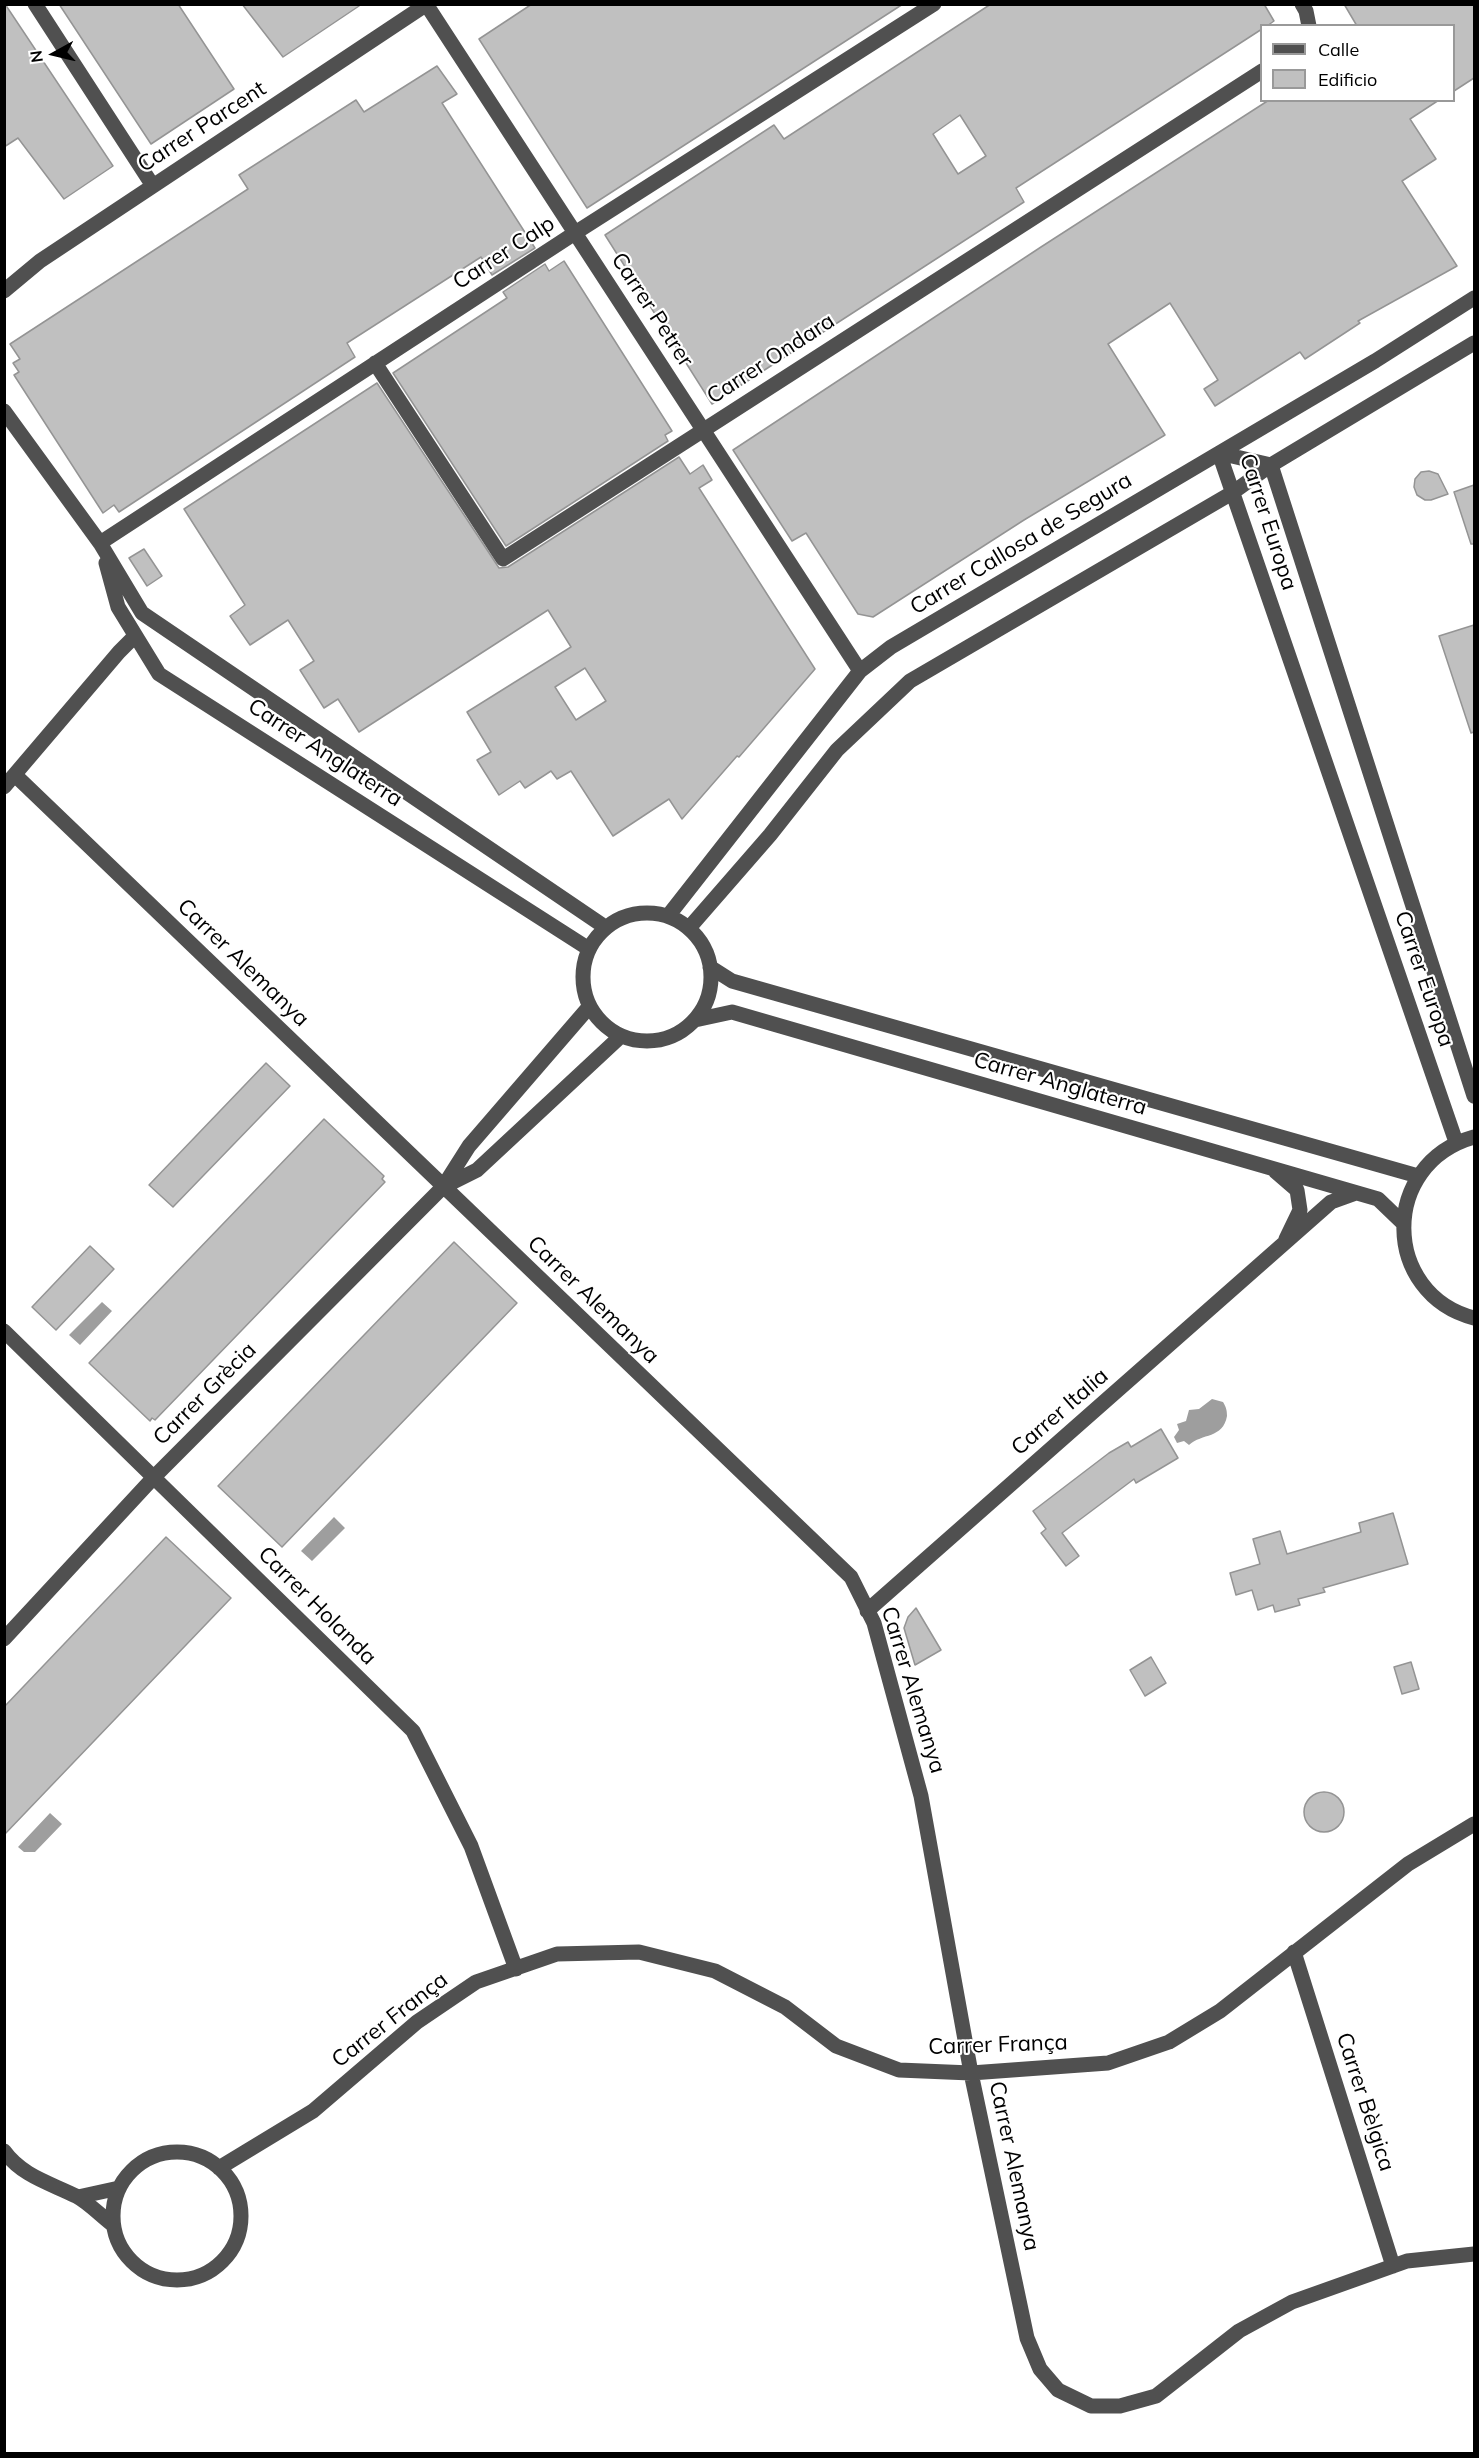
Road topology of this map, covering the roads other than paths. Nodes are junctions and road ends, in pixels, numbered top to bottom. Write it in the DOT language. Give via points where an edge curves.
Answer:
graph roads {
  1 [pos="34,4"];
  2 [pos="934,4"];
  3 [pos="1302,4"];
  4 [pos="426,5"];
  5 [pos="1309,24"];
  6 [pos="1260,72"];
  7 [pos="153,186"];
  8 [pos="575,233"];
  9 [pos="4,291"];
  10 [pos="1474,298"];
  11 [pos="1474,343"];
  12 [pos="375,363"];
  13 [pos="4,411"];
  14 [pos="703,429"];
  15 [pos="1219,453"];
  16 [pos="1271,465"];
  17 [pos="1232,493"];
  18 [pos="100,543"];
  19 [pos="135,636"];
  20 [pos="860,670"];
  21 [pos="10,781"];
  22 [pos="668,916"];
  23 [pos="605,927"];
  24 [pos="689,928"];
  25 [pos="589,948"];
  26 [pos="710,966"];
  27 [pos="589,1007"];
  28 [pos="695,1020"];
  29 [pos="621,1036"];
  30 [pos="1474,1096"];
  31 [pos="1474,1137"];
  32 [pos="1456,1142"];
  33 [pos="1270,1168"];
  34 [pos="1418,1176"];
  35 [pos="443,1187"];
  36 [pos="1356,1193"];
  37 [pos="1403,1223"];
  38 [pos="1282,1247"];
  39 [pos="1474,1318"];
  40 [pos="4,1331"];
  41 [pos="155,1476"];
  42 [pos="867,1611"];
  43 [pos="4,1639"];
  44 [pos="1474,1824"];
  45 [pos="1294,1952"];
  46 [pos="516,1969"];
  47 [pos="971,2073"];
  48 [pos="4,2151"];
  49 [pos="219,2168"];
  50 [pos="119,2188"];
  51 [pos="78,2197"];
  52 [pos="113,2225"];
  53 [pos="1474,2254"];
  54 [pos="1393,2266"];
  1 -- 7 [label="street"];
  2 -- 8 [label="street, Carrer Calp"];
  3 -- 5 [label="street"];
  4 -- 7 [label="street, Carrer Parcent"];
  4 -- 8 [label="street, Carrer Petrer"];
  6 -- 14 [label="street, Carrer Ondara"];
  7 -- 9 [label="street, Carrer Parcent" via="40,261"];
  8 -- 12 [label="street, Carrer Calp"];
  8 -- 14 [label="street, Carrer Petrer"];
  10 -- 15 [label="street, Carrer Callosa de Segura"];
  11 -- 16 [label="street"];
  12 -- 14 [label="street, Carrer Ondara" via="503,559"];
  12 -- 18 [label="street, Carrer Calp"];
  13 -- 18 [label="street"];
  14 -- 20 [label="street, Carrer Petrer"];
  15 -- 16 [label="street, Carrer Europa"];
  15 -- 17 [label="street, Carrer Europa"];
  15 -- 20 [label="street, Carrer Callosa de Segura" via="891,647"];
  16 -- 17 [label="street"];
  16 -- 30 [label="street, Carrer Europa"];
  17 -- 24 [label="street" via="910,681 837,750"];
  17 -- 32 [label="street, Carrer Europa"];
  18 -- 19 [label="street, Carrer Anglaterra" via="118,607"];
  18 -- 23 [label="street" via="142,613"];
  19 -- 21 [label="street"];
  19 -- 25 [label="street, Carrer Anglaterra" via="159,674"];
  20 -- 22 [label="street, Carrer Callosa de Segura"];
  21 -- 35 [label="street, Carrer Alemanya"];
  22 -- 23 [label="street" via="633,914"];
  22 -- 24 [label="street"];
  23 -- 25 [label="street"];
  24 -- 26 [label="street" via="703,945"];
  25 -- 27 [label="street" via="583,966"];
  26 -- 28 [label="street" via="705,1004"];
  26 -- 34 [label="street, Carrer Anglaterra" via="732,981"];
  27 -- 29 [label="street" via="605,1027"];
  27 -- 35 [label="street, Carrer Grècia" via="469,1146"];
  28 -- 29 [label="street" via="667,1039 637,1041"];
  28 -- 33 [label="street, Carrer Anglaterra" via="732,1012"];
  29 -- 35 [label="street, Carrer Grècia" via="477,1170"];
  31 -- 32 [label="street"];
  32 -- 34 [label="street"];
  33 -- 36 [label="street, Carrer Anglaterra"];
  33 -- 38 [label="street, Carrer Italia" via="1297,1190 1300,1210"];
  34 -- 37 [label="street" via="1409,1192"];
  35 -- 41 [label="street, Carrer Grècia"];
  35 -- 42 [label="street, Carrer Alemanya" via="850,1577"];
  36 -- 37 [label="street, Carrer Anglaterra" via="1378,1199"];
  36 -- 38 [label="street, Carrer Italia" via="1331,1202"];
  37 -- 39 [label="street" via="1409,1260 1426,1289 1449,1308"];
  38 -- 42 [label="street, Carrer Italia"];
  40 -- 41 [label="street, Carrer Holanda"];
  41 -- 43 [label="street, Carrer Grècia"];
  41 -- 46 [label="street, Carrer Holanda" via="413,1731 471,1846"];
  42 -- 47 [label="street, Carrer Alemanya" via="874,1623 921,1796"];
  44 -- 45 [label="street, Carrer França" via="1408,1863"];
  45 -- 47 [label="street, Carrer França" via="1220,2011 1169,2042 1108,2062"];
  45 -- 54 [label="street, Carrer Bèlgica"];
  46 -- 47 [label="street, Carrer França" via="557,1954 639,1952 715,1971 785,2007 836,2046 899,2070"];
  46 -- 49 [label="street, Carrer França" via="476,1982 417,2022 313,2111"];
  47 -- 54 [label="street, Carrer Alemanya" via="1027,2338 1040,2369 1058,2390 1091,2406 1120,2406 1156,2396 1239,2331 1292,2302"];
  48 -- 51 [label="street" via="33,2178"];
  49 -- 50 [label="street" via="193,2154 164,2153 130,2172"];
  49 -- 52 [label="street" via="232,2183 240,2203 241,2223 236,2244 224,2261 207,2274 167,2281 148,2274 131,2262 119,2245"];
  50 -- 51 [label="street"];
  50 -- 52 [label="street" via="113,2206"];
  51 -- 52 [label="street"];
  53 -- 54 [label="street, Carrer Alemanya"];
}
